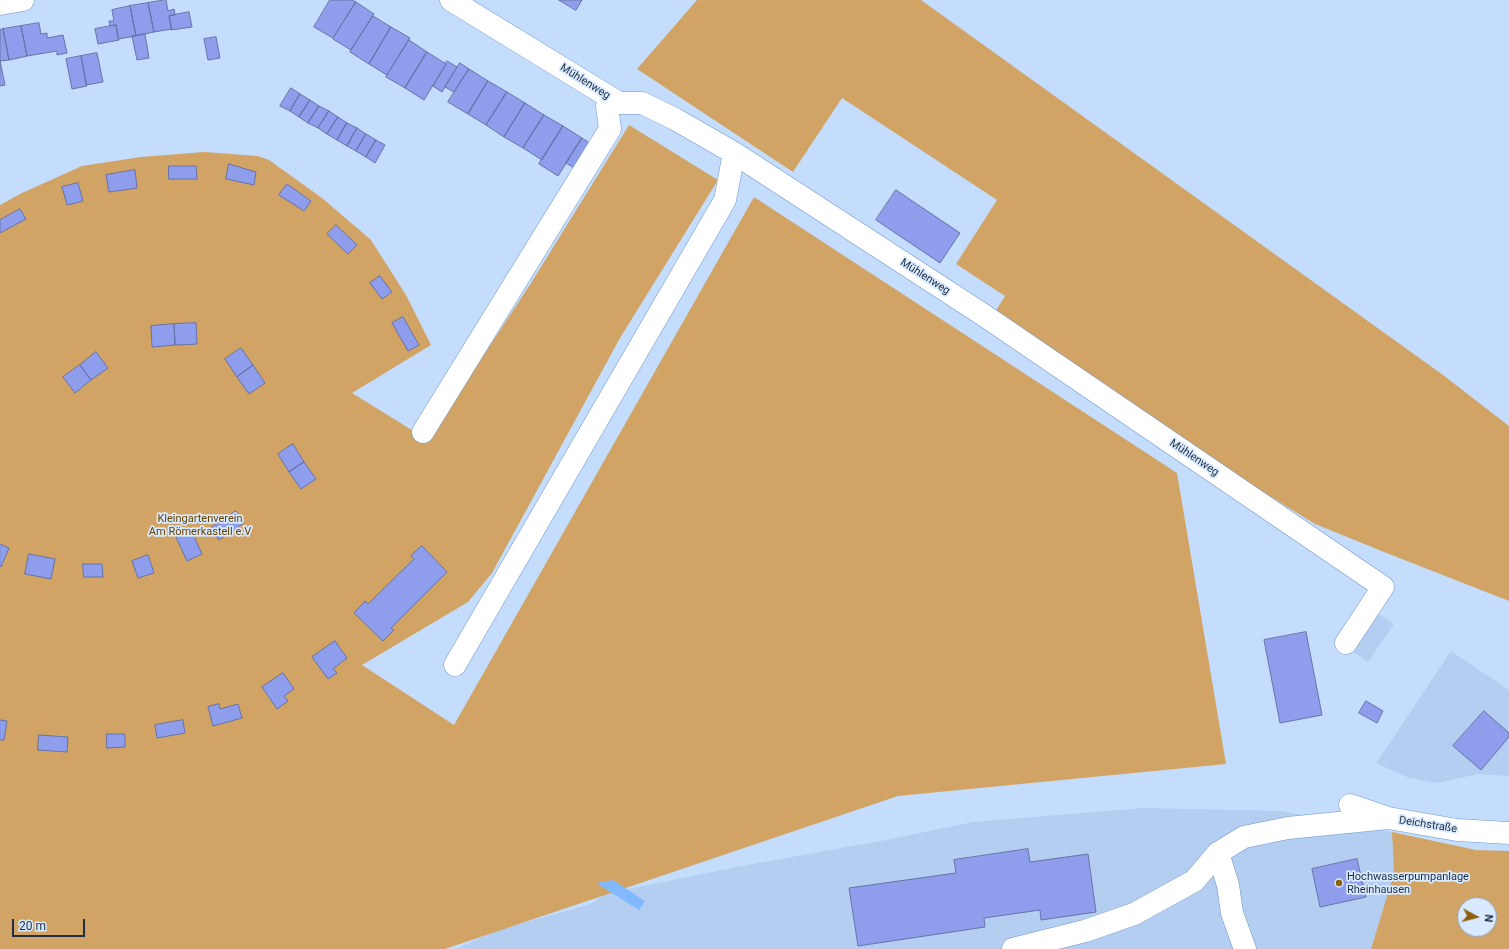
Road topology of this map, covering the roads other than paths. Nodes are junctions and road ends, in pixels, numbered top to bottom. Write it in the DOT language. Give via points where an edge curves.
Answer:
graph roads {
  1 [pos="23,0"];
  2 [pos="451,0"];
  3 [pos="0,4"];
  4 [pos="611,98"];
  5 [pos="734,153"];
  6 [pos="423,432"];
  7 [pos="1346,643"];
  8 [pos="455,665"];
  9 [pos="1350,805"];
  10 [pos="1388,818"];
  11 [pos="1509,833"];
  12 [pos="1218,853"];
  13 [pos="1014,949"];
  14 [pos="1245,949"];
  1 -- 3 [label="street"];
  2 -- 4 [label="street, Mühlenweg"];
  4 -- 5 [label="street, Mühlenweg" via="619,103 642,103"];
  4 -- 6 [label="street" via="607,106 610,129"];
  5 -- 7 [label="street, Mühlenweg" via="982,314 1383,587"];
  5 -- 8 [label="street" via="725,200"];
  9 -- 10 [label="street, Deichstraße"];
  10 -- 11 [label="street, Deichstraße" via="1457,830"];
  10 -- 12 [label="street" via="1288,828 1244,836"];
  12 -- 13 [label="street" via="1194,881 1134,914 1085,931"];
  12 -- 14 [label="street" via="1228,885 1232,914"];
}
